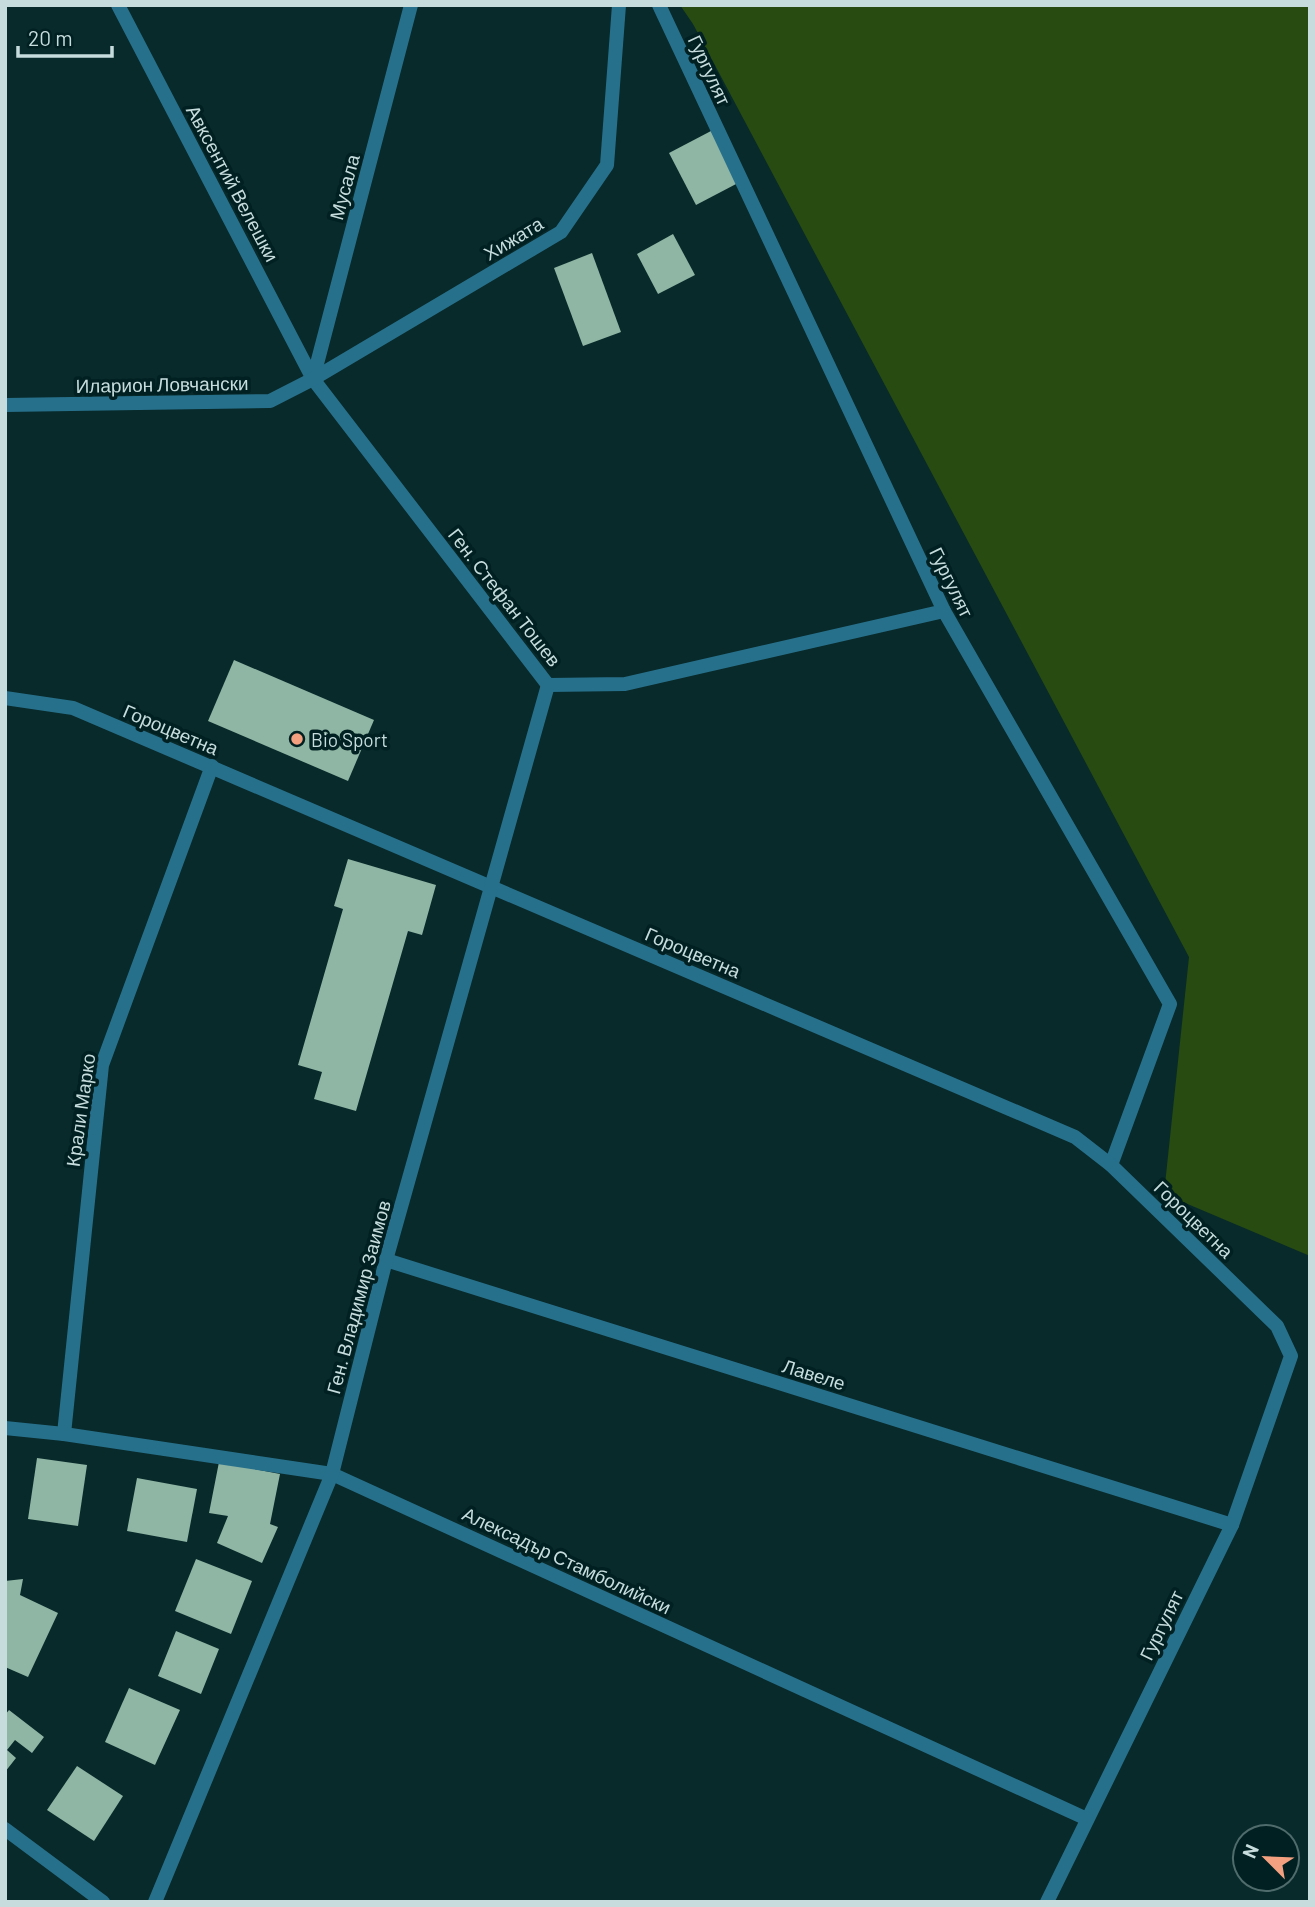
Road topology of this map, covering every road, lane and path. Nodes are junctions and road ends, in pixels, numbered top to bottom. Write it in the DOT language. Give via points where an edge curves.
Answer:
graph roads {
  1 [pos="118,5"];
  2 [pos="411,5"];
  3 [pos="619,5"];
  4 [pos="659,5"];
  5 [pos="313,379"];
  6 [pos="5,405"];
  7 [pos="944,611"];
  8 [pos="548,685"];
  9 [pos="5,698"];
  10 [pos="212,766"];
  11 [pos="492,887"];
  12 [pos="1111,1165"];
  13 [pos="386,1260"];
  14 [pos="1291,1356"];
  15 [pos="5,1428"];
  16 [pos="64,1434"];
  17 [pos="332,1474"];
  18 [pos="1232,1525"];
  19 [pos="1087,1819"];
  20 [pos="5,1829"];
  21 [pos="103,1902"];
  22 [pos="155,1902"];
  23 [pos="1047,1902"];
  1 -- 5 [label="street, Авксентий Велешки"];
  2 -- 5 [label="street, Мусала"];
  3 -- 5 [label="street, Хижата" via="607,165 561,232"];
  4 -- 7 [label="street, Гургулят"];
  5 -- 6 [label="street, Иларион Ловчански" via="270,401"];
  5 -- 8 [label="street, Ген. Стефан Тошев"];
  7 -- 8 [label="street, Ген. Стефан Тошев" via="625,684"];
  7 -- 12 [label="street, Гургулят" via="1170,1004"];
  8 -- 11 [label="street, Ген. Владимир Заимов"];
  9 -- 10 [label="street, Гороцветна" via="73,708"];
  10 -- 11 [label="street, Гороцветна"];
  10 -- 16 [label="street, Крали Марко" via="102,1065"];
  11 -- 12 [label="street, Гороцветна" via="1075,1137"];
  11 -- 13 [label="street, Ген. Владимир Заимов"];
  12 -- 14 [label="street, Гороцветна" via="1277,1326"];
  13 -- 17 [label="street, Ген. Владимир Заимов"];
  13 -- 18 [label="street, Лавеле"];
  14 -- 18 [label="street, Гургулят"];
  15 -- 16 [label="street, Алексадър Стамболийски"];
  16 -- 17 [label="street, Алексадър Стамболийски"];
  17 -- 19 [label="street, Алексадър Стамболийски"];
  17 -- 22 [label="street, Ген. Владимир Заимов"];
  18 -- 19 [label="street, Гургулят"];
  19 -- 23 [label="street, Гургулят"];
  20 -- 21 [label="street"];
}
